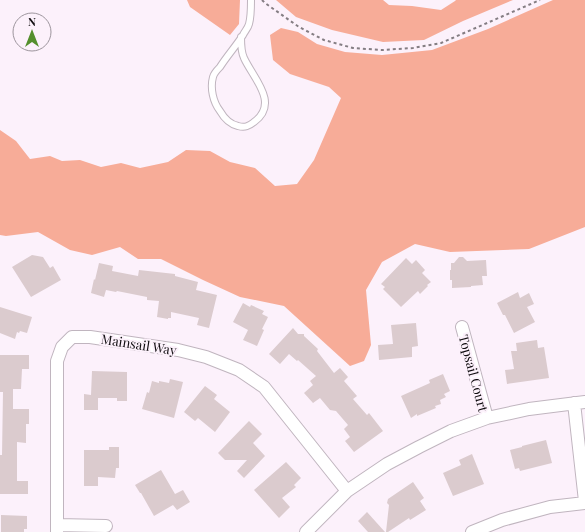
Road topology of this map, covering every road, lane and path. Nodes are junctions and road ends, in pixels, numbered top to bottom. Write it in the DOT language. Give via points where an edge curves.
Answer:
graph roads {
  1 [pos="251,0"];
  2 [pos="262,0"];
  3 [pos="540,0"];
  4 [pos="241,37"];
  5 [pos="462,327"];
  6 [pos="580,403"];
  7 [pos="487,418"];
  8 [pos="347,491"];
  9 [pos="585,502"];
  10 [pos="106,526"];
  11 [pos="57,529"];
  12 [pos="306,532"];
  13 [pos="472,532"];
  1 -- 4 [label="lane" via="249,25"];
  2 -- 3 [label="path" via="299,27 324,40 354,48 382,50 442,43"];
  4 -- 4 [label="lane" via="213,75 212,93 216,107 224,118 233,125 242,127 258,119 264,110 265,99 244,57"];
  5 -- 7 [label="street, Topsail Court"];
  6 -- 7 [label="street" via="529,409"];
  6 -- 9 [label="street"];
  7 -- 8 [label="street" via="451,431 419,447 387,464"];
  8 -- 11 [label="street, Mainsail Way" via="264,387 239,370 206,357 178,350 90,337 72,337 62,347 57,361"];
  8 -- 12 [label="street"];
  9 -- 13 [label="street" via="550,507 502,520"];
  10 -- 11 [label="street"];
}
